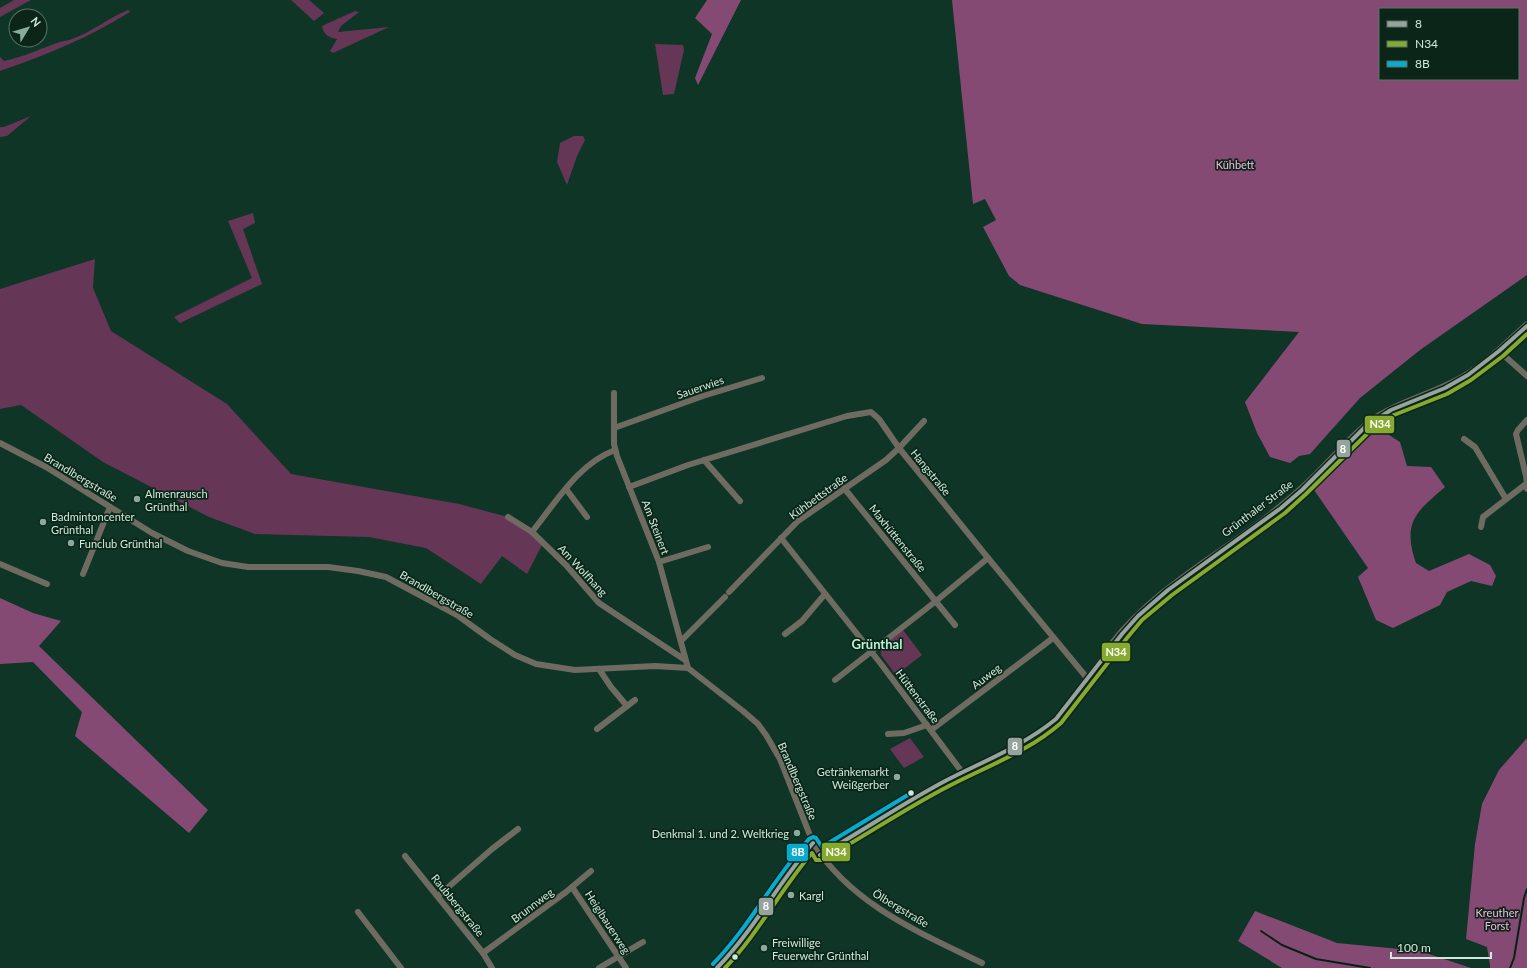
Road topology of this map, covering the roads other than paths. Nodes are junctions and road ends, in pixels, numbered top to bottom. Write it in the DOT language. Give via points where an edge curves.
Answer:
graph roads {
  1 [pos="1527,326"];
  2 [pos="1499,351"];
  3 [pos="1526,375"];
  4 [pos="762,378"];
  5 [pos="614,393"];
  6 [pos="1527,420"];
  7 [pos="924,421"];
  8 [pos="614,428"];
  9 [pos="1464,439"];
  10 [pos="0,443"];
  11 [pos="899,448"];
  12 [pos="615,450"];
  13 [pos="704,460"];
  14 [pos="629,486"];
  15 [pos="1527,486"];
  16 [pos="844,488"];
  17 [pos="566,489"];
  18 [pos="1506,499"];
  19 [pos="740,501"];
  20 [pos="110,507"];
  21 [pos="508,517"];
  22 [pos="587,517"];
  23 [pos="1481,527"];
  24 [pos="532,532"];
  25 [pos="781,538"];
  26 [pos="708,547"];
  27 [pos="988,558"];
  28 [pos="659,562"];
  29 [pos="0,564"];
  30 [pos="83,574"];
  31 [pos="47,584"];
  32 [pos="825,594"];
  33 [pos="936,601"];
  34 [pos="955,626"];
  35 [pos="785,634"];
  36 [pos="1053,638"];
  37 [pos="681,641"];
  38 [pos="1114,643"];
  39 [pos="872,652"];
  40 [pos="685,660"];
  41 [pos="688,668"];
  42 [pos="599,669"];
  43 [pos="1087,678"];
  44 [pos="836,680"];
  45 [pos="636,700"];
  46 [pos="627,706"];
  47 [pos="929,727"];
  48 [pos="597,730"];
  49 [pos="888,734"];
  50 [pos="962,772"];
  51 [pos="518,829"];
  52 [pos="812,843"];
  53 [pos="820,855"];
  54 [pos="405,856"];
  55 [pos="590,871"];
  56 [pos="572,886"];
  57 [pos="438,896"];
  58 [pos="358,912"];
  59 [pos="643,942"];
  60 [pos="483,953"];
  61 [pos="619,957"];
  62 [pos="982,964"];
  63 [pos="401,968"];
  64 [pos="492,968"];
  65 [pos="599,968"];
  66 [pos="626,968"];
  67 [pos="717,968"];
  1 -- 2 [label="street, Grünthaler Straße"];
  2 -- 3 [label="street"];
  2 -- 38 [label="street, Grünthaler Straße" via="1478,369 1457,382 1391,410 1366,426 1281,508 1181,580 1138,616"];
  4 -- 8 [label="street, Sauerwies"];
  5 -- 8 [label="street, Am Steinert"];
  6 -- 15 [label="street" via="1516,434"];
  7 -- 11 [label="street, Kühbettstraße"];
  8 -- 12 [label="street, Am Steinert"];
  9 -- 18 [label="street" via="1475,447"];
  10 -- 20 [label="street, Brandlbergstraße" via="46,467"];
  11 -- 13 [label="street, Hangstraße" via="879,418 871,412 847,416"];
  11 -- 16 [label="street, Kühbettstraße" via="886,460"];
  11 -- 27 [label="street, Hangstraße"];
  12 -- 14 [label="street, Am Steinert"];
  12 -- 17 [label="street" via="591,463"];
  13 -- 14 [label="street, Hangstraße"];
  13 -- 19 [label="street"];
  14 -- 28 [label="street, Am Steinert"];
  15 -- 18 [label="street"];
  16 -- 25 [label="street, Kühbettstraße" via="798,521"];
  16 -- 33 [label="street, Maxhüttenstraße"];
  17 -- 22 [label="street"];
  17 -- 24 [label="street"];
  18 -- 23 [label="street" via="1483,517"];
  20 -- 30 [label="street"];
  20 -- 42 [label="street, Brandlbergstraße" via="152,533 188,551 222,562 248,567 328,567 386,577 457,615 515,655 536,664 575,670"];
  21 -- 24 [label="street, Am Wolfhang"];
  24 -- 40 [label="street, Am Wolfhang" via="600,603"];
  25 -- 32 [label="street, Hüttenstraße"];
  25 -- 37 [label="street, Kühbettstraße"];
  26 -- 28 [label="street"];
  27 -- 33 [label="street"];
  27 -- 36 [label="street, Hangstraße"];
  28 -- 37 [label="street, Am Steinert"];
  29 -- 31 [label="street"];
  32 -- 35 [label="street" via="802,621"];
  32 -- 39 [label="street, Hüttenstraße"];
  33 -- 34 [label="street, Maxhüttenstraße"];
  33 -- 39 [label="street"];
  36 -- 43 [label="street, Hangstraße"];
  36 -- 47 [label="street, Auweg"];
  37 -- 40 [label="street, Am Steinert"];
  38 -- 43 [label="street"];
  39 -- 44 [label="street"];
  39 -- 47 [label="street, Hüttenstraße"];
  40 -- 41 [label="street, Am Steinert"];
  41 -- 42 [label="street, Brandlbergstraße" via="648,666"];
  41 -- 52 [label="street, Brandlbergstraße" via="753,720 766,735 780,759"];
  42 -- 46 [label="street"];
  43 -- 50 [label="street" via="1056,719 1045,729 1022,744"];
  45 -- 46 [label="street"];
  46 -- 48 [label="street"];
  47 -- 49 [label="street, Auweg"];
  47 -- 50 [label="street, Hüttenstraße"];
  50 -- 53 [label="street"];
  51 -- 57 [label="street"];
  52 -- 53 [label="street, Brandlbergstraße"];
  52 -- 67 [label="street" via="797,860 735,949"];
  53 -- 62 [label="street, Ölbergstraße" via="837,875 874,906"];
  54 -- 57 [label="street, Raubbergstraße"];
  55 -- 56 [label="street, Brunnweg"];
  56 -- 60 [label="street, Brunnweg"];
  56 -- 61 [label="street, Heiglbauerweg"];
  57 -- 60 [label="street, Raubbergstraße"];
  58 -- 63 [label="street"];
  59 -- 61 [label="street"];
  60 -- 64 [label="street, Raubbergstraße"];
  61 -- 65 [label="street"];
  61 -- 66 [label="street, Heiglbauerweg"];
}
